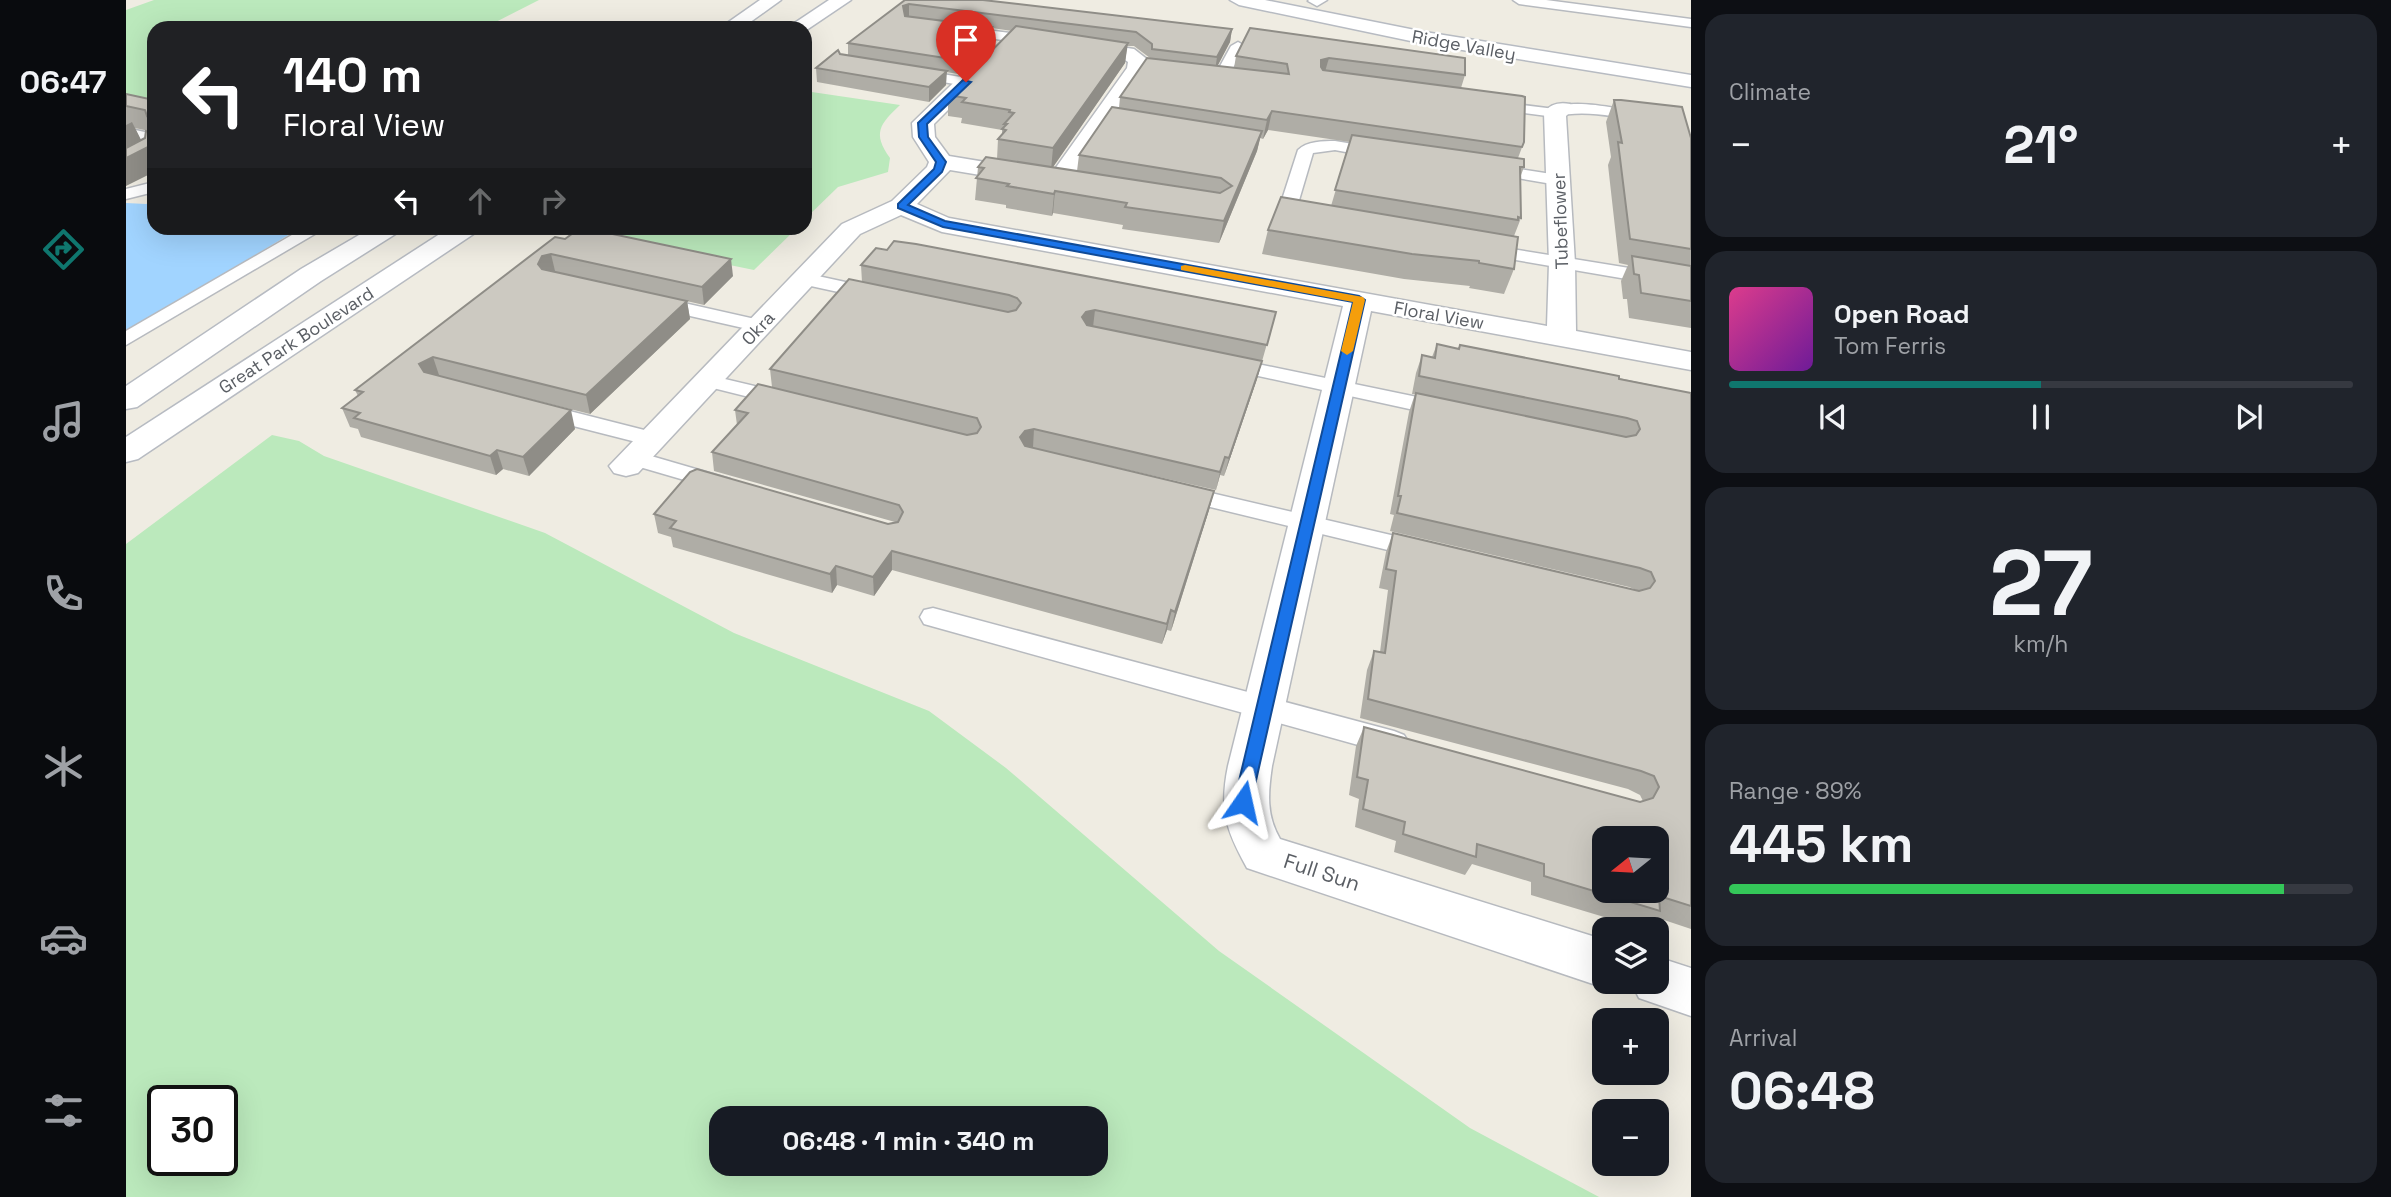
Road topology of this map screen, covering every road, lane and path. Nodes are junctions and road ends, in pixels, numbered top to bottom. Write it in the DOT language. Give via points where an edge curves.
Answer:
graph roads {
  1 [pos="755,0"];
  2 [pos="772,0"];
  3 [pos="820,0"];
  4 [pos="842,0"];
  5 [pos="1239,0"];
  6 [pos="1316,0"];
  7 [pos="1519,0"];
  8 [pos="726,21"];
  9 [pos="740,21"];
  10 [pos="790,21"];
  11 [pos="808,21"];
  12 [pos="1691,23"];
  13 [pos="947,29"];
  14 [pos="1010,37"];
  15 [pos="1238,46"];
  16 [pos="1691,67"];
  17 [pos="900,71"];
  18 [pos="1220,79"];
  19 [pos="1691,81"];
  20 [pos="966,82"];
  21 [pos="1474,102"];
  22 [pos="1559,111"];
  23 [pos="1655,118"];
  24 [pos="126,133"];
  25 [pos="147,138"];
  26 [pos="1398,156"];
  27 [pos="941,162"];
  28 [pos="1465,166"];
  29 [pos="1558,180"];
  30 [pos="147,189"];
  31 [pos="126,194"];
  32 [pos="901,206"];
  33 [pos="1324,222"];
  34 [pos="304,235"];
  35 [pos="377,235"];
  36 [pos="455,235"];
  37 [pos="1470,247"];
  38 [pos="1562,263"];
  39 [pos="804,279"];
  40 [pos="1691,284"];
  41 [pos="631,297"];
  42 [pos="899,299"];
  43 [pos="1359,300"];
  44 [pos="761,326"];
  45 [pos="1561,337"];
  46 [pos="126,339"];
  47 [pos="1201,359"];
  48 [pos="1691,361"];
  49 [pos="708,381"];
  50 [pos="1338,387"];
  51 [pos="126,400"];
  52 [pos="519,405"];
  53 [pos="811,406"];
  54 [pos="1471,415"];
  55 [pos="126,452"];
  56 [pos="637,454"];
  57 [pos="1150,485"];
  58 [pos="741,489"];
  59 [pos="1307,523"];
  60 [pos="1454,558"];
  61 [pos="933,617"];
  62 [pos="1263,708"];
  63 [pos="1425,752"];
  64 [pos="1592,960"];
  1 -- 8 [label="street"];
  2 -- 9 [label="street"];
  3 -- 10 [label="street"];
  4 -- 11 [label="street"];
  5 -- 19 [label="street, Ridge Valley" via="1425,38"];
  6 -- 16 [label="street, Ridge Valley" via="1521,42"];
  7 -- 12 [label="lane"];
  13 -- 14 [label="lane"];
  14 -- 20 [label="street"];
  14 -- 27 [label="street" via="1127,53 1144,69 1065,182"];
  15 -- 18 [label="lane"];
  17 -- 20 [label="lane"];
  20 -- 27 [label="street" via="923,123 924,137"];
  21 -- 22 [label="lane"];
  22 -- 23 [label="lane" via="1577,108"];
  22 -- 29 [label="street, Tubeflower"];
  24 -- 25 [label="lane"];
  26 -- 33 [label="lane" via="1331,146 1307,150 1288,209 1297,216"];
  27 -- 32 [label="street, Okra"];
  28 -- 29 [label="lane"];
  29 -- 38 [label="street, Tubeflower"];
  30 -- 31 [label="lane"];
  32 -- 39 [label="street, Okra" via="851,229"];
  32 -- 43 [label="street, Floral View" via="943,224"];
  34 -- 46 [label="lane"];
  35 -- 51 [label="street"];
  36 -- 55 [label="street, Great Park Boulevard"];
  37 -- 38 [label="lane"];
  38 -- 40 [label="lane"];
  38 -- 45 [label="street, Tubeflower"];
  39 -- 42 [label="lane"];
  39 -- 44 [label="street, Okra"];
  41 -- 44 [label="lane"];
  43 -- 45 [label="street, Floral View"];
  43 -- 50 [label="street, Full Sun"];
  44 -- 49 [label="street, Okra"];
  45 -- 48 [label="street, Floral View"];
  47 -- 50 [label="lane"];
  49 -- 53 [label="lane"];
  49 -- 56 [label="street, Okra"];
  50 -- 54 [label="lane"];
  50 -- 59 [label="street, Full Sun"];
  52 -- 56 [label="lane"];
  56 -- 58 [label="lane"];
  57 -- 59 [label="lane"];
  59 -- 60 [label="lane"];
  59 -- 62 [label="street, Full Sun"];
  61 -- 62 [label="lane"];
  62 -- 63 [label="lane"];
  62 -- 64 [label="street, Full Sun" via="1243,802 1251,833 1264,854"];
}
